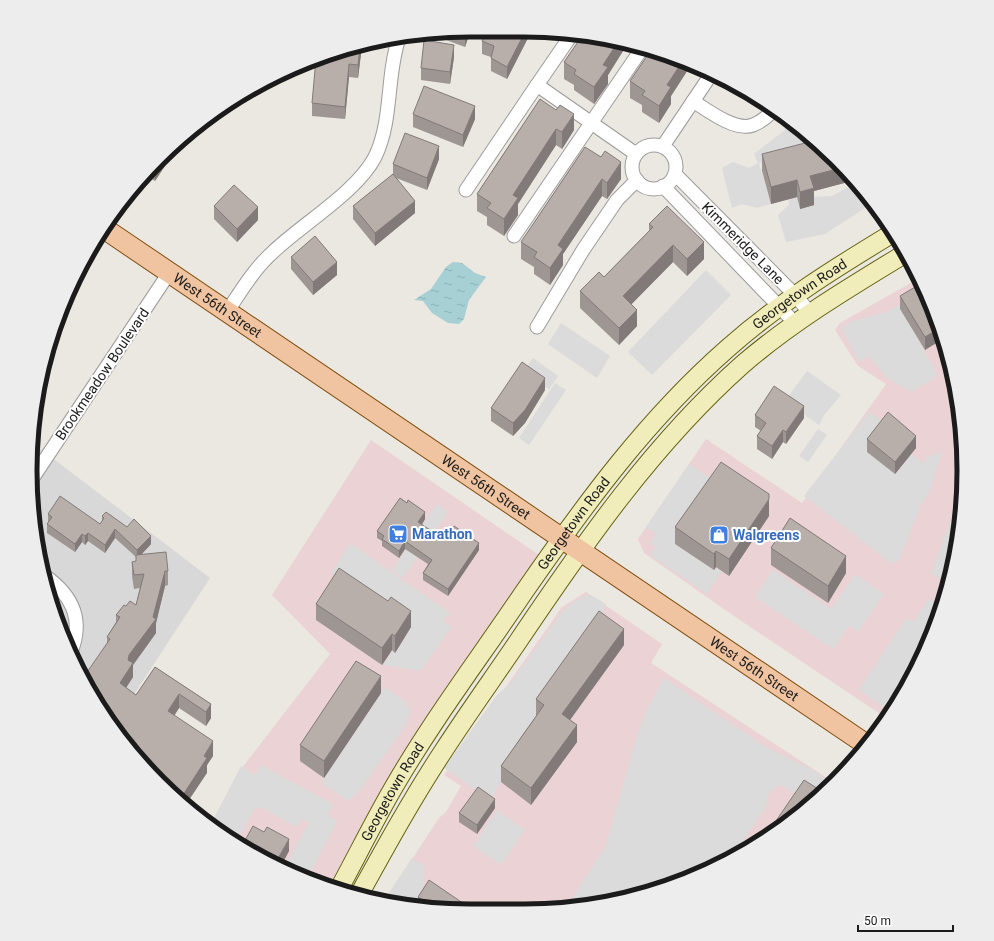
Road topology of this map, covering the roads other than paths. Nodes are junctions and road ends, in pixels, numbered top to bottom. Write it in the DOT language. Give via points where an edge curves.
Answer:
graph roads {
  1 [pos="568,40"];
  2 [pos="398,43"];
  3 [pos="639,53"];
  4 [pos="708,79"];
  5 [pos="537,85"];
  6 [pos="693,101"];
  7 [pos="769,114"];
  8 [pos="591,123"];
  9 [pos="663,146"];
  10 [pos="636,154"];
  11 [pos="675,174"];
  12 [pos="637,180"];
  13 [pos="663,186"];
  14 [pos="466,190"];
  15 [pos="109,232"];
  16 [pos="514,236"];
  17 [pos="888,236"];
  18 [pos="900,257"];
  19 [pos="169,273"];
  20 [pos="796,295"];
  21 [pos="781,306"];
  22 [pos="227,312"];
  23 [pos="803,318"];
  24 [pos="536,326"];
  25 [pos="37,471"];
  26 [pos="561,538"];
  27 [pos="581,552"];
  28 [pos="52,581"];
  29 [pos="74,644"];
  30 [pos="861,741"];
  31 [pos="342,884"];
  32 [pos="362,890"];
  1 -- 5 [label="street"];
  2 -- 22 [label="street" via="391,70 381,140 368,168 352,186 273,251"];
  3 -- 8 [label="street"];
  4 -- 6 [label="street"];
  5 -- 8 [label="street"];
  5 -- 14 [label="street"];
  6 -- 7 [label="street" via="718,118 736,125 752,126"];
  6 -- 9 [label="street"];
  8 -- 10 [label="street"];
  8 -- 16 [label="street"];
  9 -- 10 [label="street" via="648,145"];
  9 -- 11 [label="street" via="675,161"];
  10 -- 12 [label="street" via="632,167"];
  11 -- 13 [label="street" via="668,184"];
  11 -- 20 [label="street, Kimmeridge Lane"];
  12 -- 13 [label="street" via="649,188"];
  12 -- 24 [label="street" via="617,200"];
  13 -- 21 [label="street, Kimmeridge Lane"];
  15 -- 19 [label="main road, West 56th Street"];
  17 -- 20 [label="main road, Georgetown Road"];
  18 -- 23 [label="main road, Georgetown Road"];
  19 -- 22 [label="main road, West 56th Street"];
  19 -- 25 [label="street, Brookmeadow Boulevard"];
  20 -- 21 [label="main road, Georgetown Road"];
  20 -- 23 [label="street, Kimmeridge Lane"];
  21 -- 23 [label="street, Kimmeridge Lane"];
  21 -- 26 [label="main road, Georgetown Road" via="727,348 678,394 627,452"];
  22 -- 26 [label="main road, West 56th Street"];
  23 -- 27 [label="main road, Georgetown Road" via="743,364 677,430"];
  26 -- 27 [label="main road, West 56th Street"];
  26 -- 31 [label="main road, Georgetown Road" via="432,726 395,785"];
  27 -- 30 [label="main road, West 56th Street"];
  27 -- 32 [label="main road, Georgetown Road" via="442,752"];
  28 -- 29 [label="street" via="65,592 72,604 76,618"];
}
